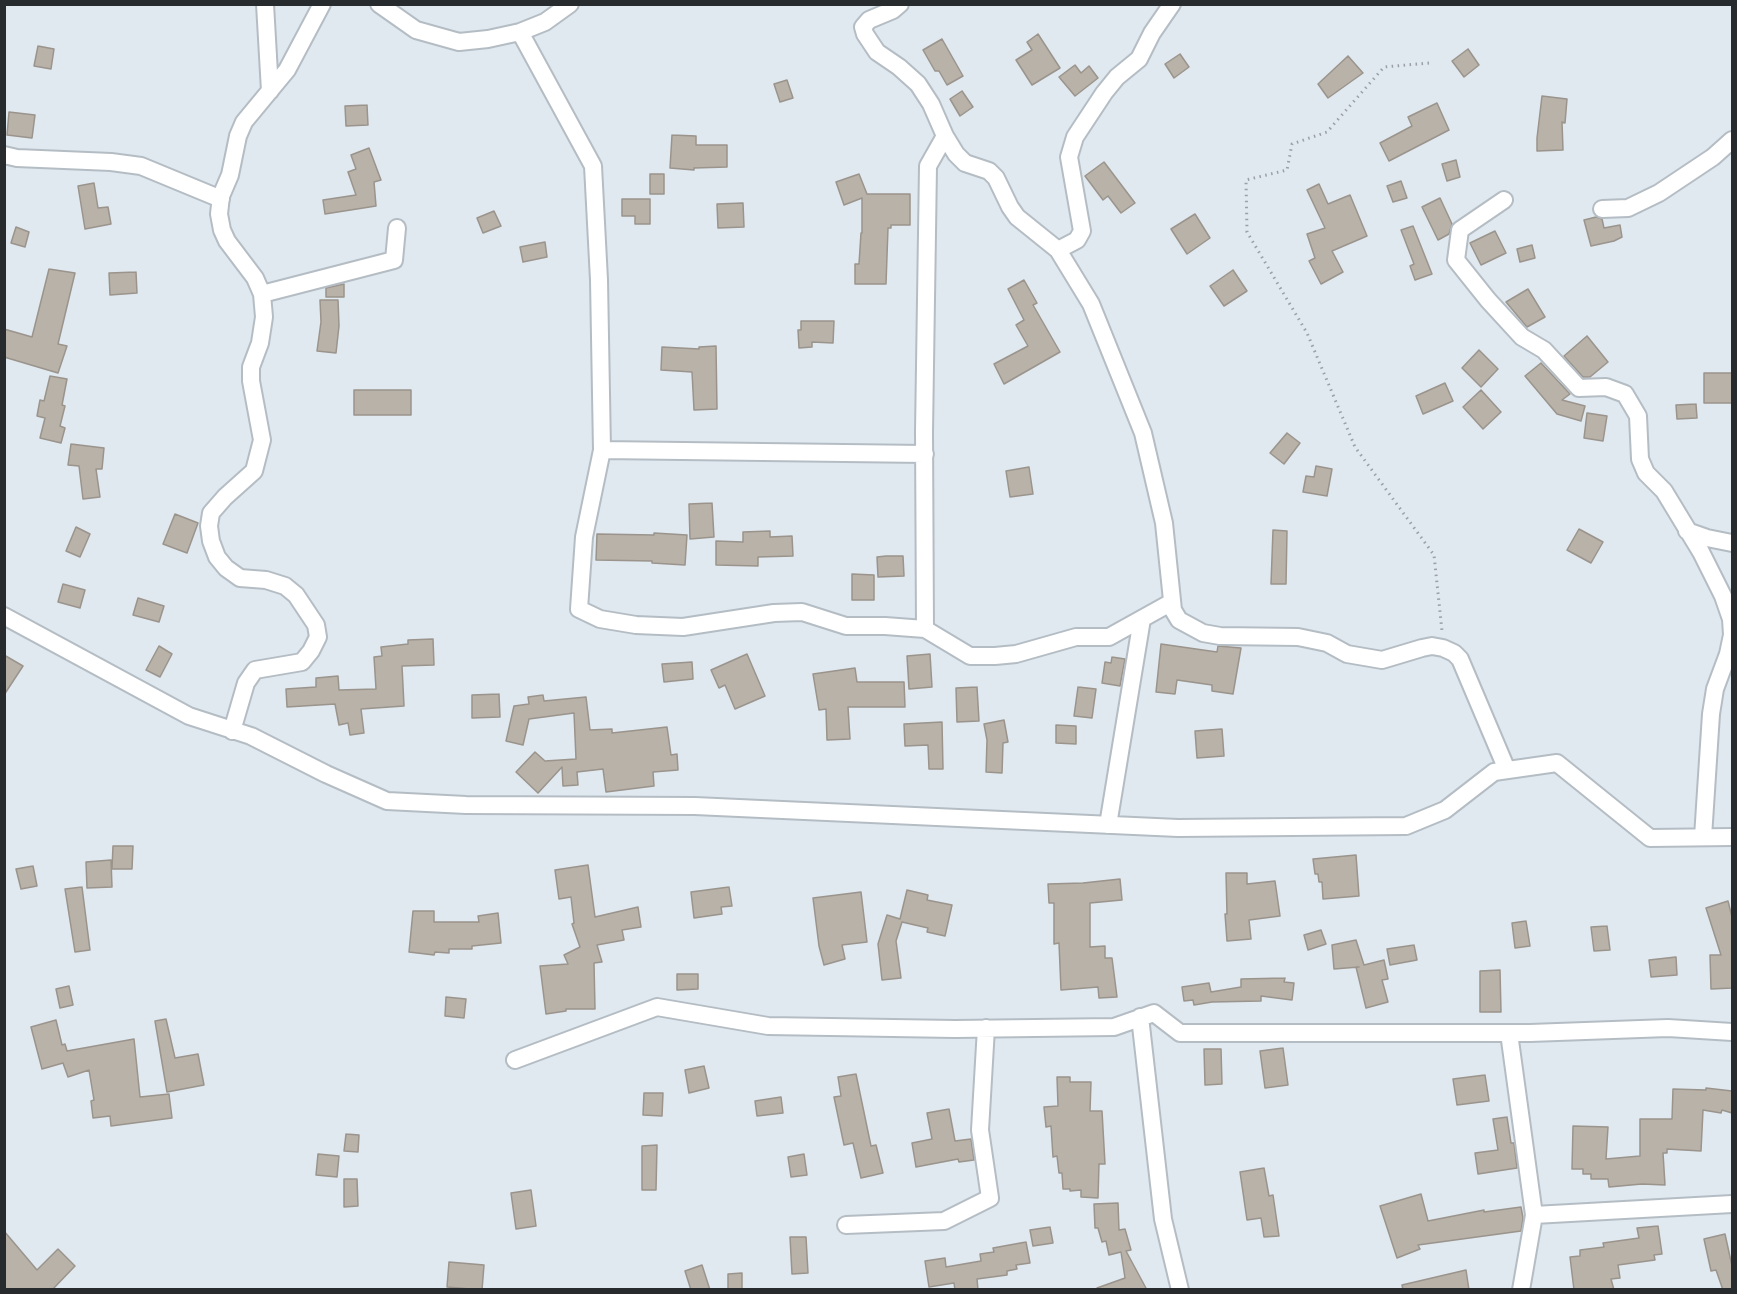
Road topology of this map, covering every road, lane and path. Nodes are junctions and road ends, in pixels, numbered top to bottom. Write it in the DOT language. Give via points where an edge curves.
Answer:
graph roads {
  1 [pos="265,4"];
  2 [pos="322,4"];
  3 [pos="379,4"];
  4 [pos="570,4"];
  5 [pos="900,4"];
  6 [pos="1172,4"];
  7 [pos="520,32"];
  8 [pos="1429,63"];
  9 [pos="270,91"];
  10 [pos="945,136"];
  11 [pos="1732,140"];
  12 [pos="4,155"];
  13 [pos="221,199"];
  14 [pos="1504,200"];
  15 [pos="1602,209"];
  16 [pos="397,228"];
  17 [pos="1058,250"];
  18 [pos="262,294"];
  19 [pos="602,450"];
  20 [pos="924,454"];
  21 [pos="1687,531"];
  22 [pos="1732,543"];
  23 [pos="1172,602"];
  24 [pos="4,616"];
  25 [pos="1142,619"];
  26 [pos="925,629"];
  27 [pos="1443,648"];
  28 [pos="232,731"];
  29 [pos="1507,770"];
  30 [pos="1108,825"];
  31 [pos="1703,837"];
  32 [pos="1732,837"];
  33 [pos="1140,1017"];
  34 [pos="986,1028"];
  35 [pos="1732,1032"];
  36 [pos="1509,1033"];
  37 [pos="515,1060"];
  38 [pos="1732,1204"];
  39 [pos="1534,1215"];
  40 [pos="846,1225"];
  41 [pos="1180,1290"];
  42 [pos="1521,1290"];
  1 -- 9 [label="street"];
  2 -- 9 [label="street" via="287,70"];
  3 -- 7 [label="street" via="416,30 459,42"];
  4 -- 7 [label="street" via="545,22"];
  5 -- 10 [label="street" via="869,20 863,27 865,34 877,52 918,84 932,104"];
  6 -- 17 [label="street" via="1139,59 1117,77 1075,137 1069,157 1082,231 1077,240"];
  7 -- 19 [label="street" via="593,166"];
  8 -- 27 [label="path" via="1384,67 1327,132 1292,144 1287,171 1246,180 1247,232 1307,333 1355,447 1434,555"];
  9 -- 13 [label="street" via="244,122"];
  10 -- 17 [label="street" via="965,163 989,171 996,178 1017,217"];
  10 -- 20 [label="street" via="928,166"];
  11 -- 15 [label="street" via="1659,193 1629,208"];
  12 -- 13 [label="street" via="141,166"];
  13 -- 18 [label="street" via="222,230"];
  14 -- 21 [label="street" via="1461,230 1456,260 1522,338 1544,350 1579,388 1606,387 1625,394 1638,416 1640,459 1646,473 1664,491"];
  16 -- 18 [label="street" via="394,260"];
  17 -- 23 [label="street" via="1091,304 1143,433 1164,523"];
  18 -- 28 [label="street" via="264,317 251,367 262,440 260,454 254,471 211,513 211,541 222,563 240,578 266,580 285,586 296,595 316,626 318,637 302,662 255,670 246,683"];
  19 -- 20 [label="street"];
  19 -- 26 [label="street" via="585,537 579,609 600,619 636,625 683,627 802,612 846,626"];
  20 -- 26 [label="street"];
  21 -- 22 [label="street"];
  21 -- 31 [label="street" via="1723,596 1732,635 1715,689"];
  23 -- 25 [label="street"];
  23 -- 27 [label="street" via="1179,620 1211,635 1298,637 1327,643 1347,654 1382,660 1432,646"];
  24 -- 28 [label="street" via="189,716"];
  25 -- 26 [label="street" via="1109,637 1076,637 995,656 970,656"];
  25 -- 30 [label="street"];
  27 -- 29 [label="street" via="1460,659"];
  28 -- 30 [label="street" via="251,736 387,801 695,806"];
  29 -- 30 [label="street" via="1494,772 1445,810 1406,826"];
  29 -- 31 [label="street" via="1557,763 1650,838"];
  31 -- 32 [label="street"];
  33 -- 34 [label="street" via="1114,1026"];
  33 -- 36 [label="street" via="1154,1012 1180,1033"];
  33 -- 41 [label="street" via="1163,1219"];
  34 -- 37 [label="street" via="768,1026 657,1007"];
  34 -- 40 [label="street" via="980,1130 990,1198 944,1221"];
  35 -- 36 [label="street" via="1668,1028"];
  36 -- 39 [label="street"];
  38 -- 39 [label="street"];
  39 -- 42 [label="street"];
}
